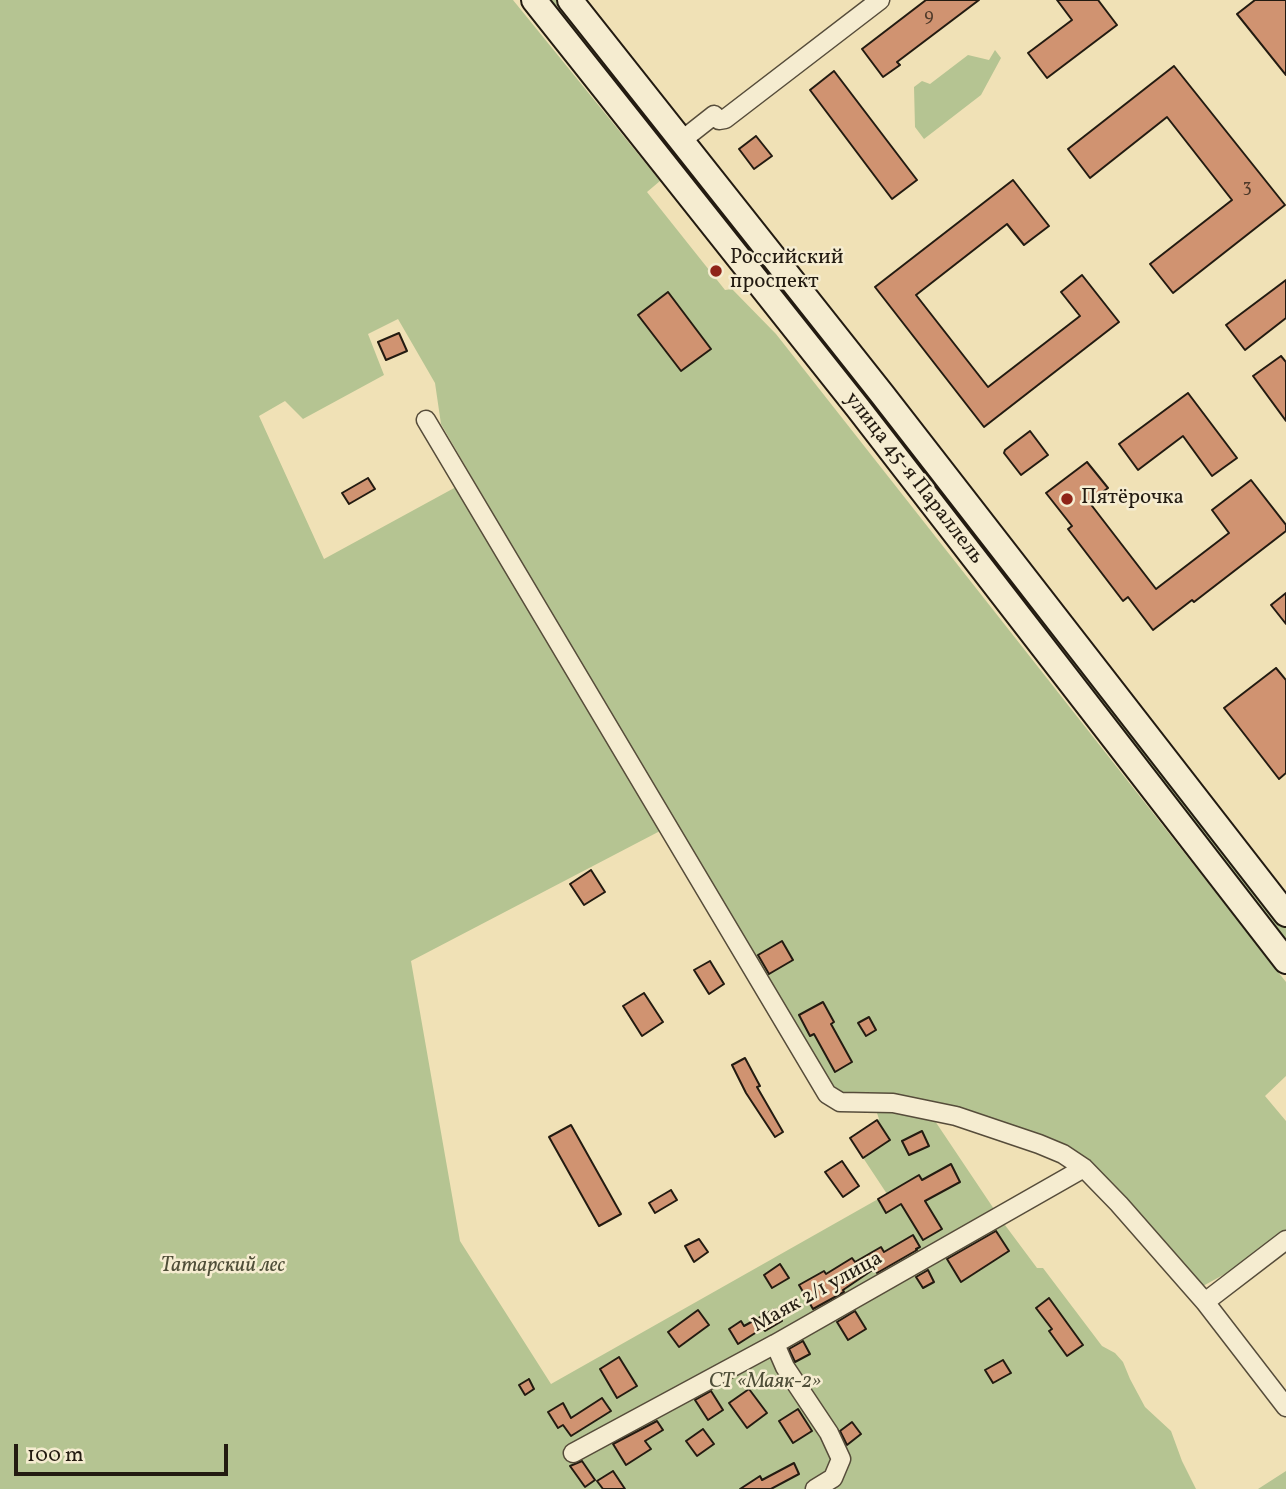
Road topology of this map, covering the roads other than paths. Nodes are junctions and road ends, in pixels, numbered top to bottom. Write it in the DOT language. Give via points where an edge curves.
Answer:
graph roads {
  1 [pos="534,0"];
  2 [pos="569,0"];
  3 [pos="880,0"];
  4 [pos="681,141"];
  5 [pos="426,420"];
  6 [pos="1286,914"];
  7 [pos="1286,961"];
  8 [pos="1084,1168"];
  9 [pos="1286,1240"];
  10 [pos="1205,1302"];
  11 [pos="775,1344"];
  12 [pos="1286,1407"];
  13 [pos="573,1453"];
  14 [pos="815,1489"];
  1 -- 7 [label="main road, улица 45-я Параллель" via="850,397"];
  2 -- 4 [label="main road, улица 45-я Параллель"];
  3 -- 4 [label="street" via="725,120 714,115"];
  4 -- 6 [label="main road, улица 45-я Параллель"];
  5 -- 8 [label="street" via="827,1094 840,1102 893,1103 956,1116 1039,1144"];
  8 -- 10 [label="street"];
  8 -- 11 [label="street, Маяк 2/1 улица"];
  9 -- 10 [label="street"];
  10 -- 12 [label="street"];
  11 -- 13 [label="street, Маяк 2/1 улица"];
  11 -- 14 [label="street" via="841,1459 833,1478"];
}
